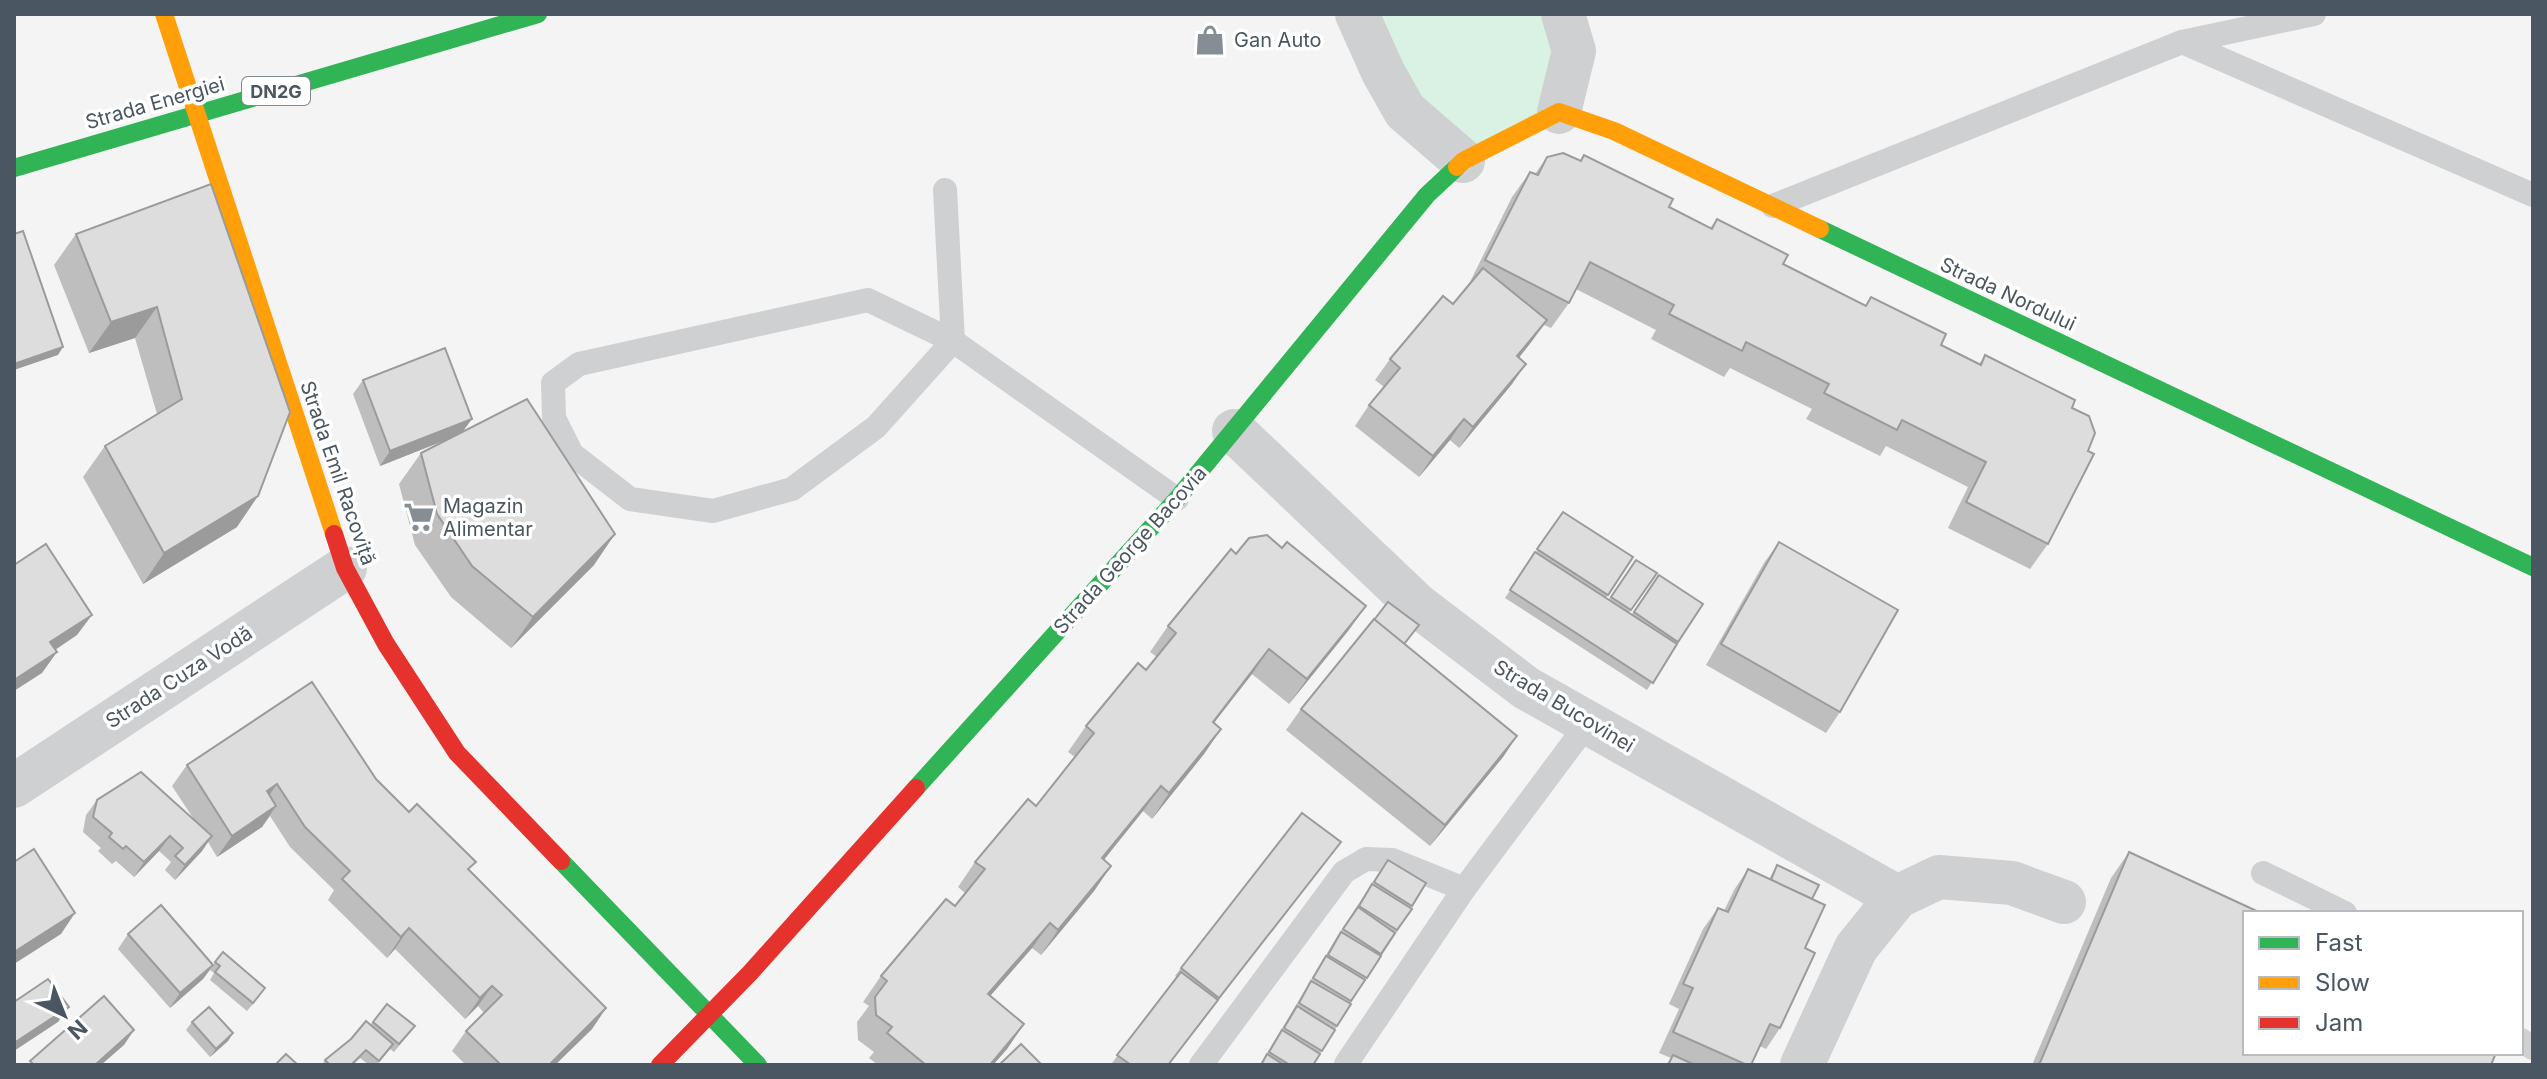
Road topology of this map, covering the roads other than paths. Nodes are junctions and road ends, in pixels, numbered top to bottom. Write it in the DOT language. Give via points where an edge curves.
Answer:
graph roads {
  1 [pos="164,14"];
  2 [pos="538,14"];
  3 [pos="1357,14"];
  4 [pos="1563,14"];
  5 [pos="2314,14"];
  6 [pos="2182,42"];
  7 [pos="1559,112"];
  8 [pos="196,114"];
  9 [pos="1463,161"];
  10 [pos="14,168"];
  11 [pos="945,190"];
  12 [pos="2533,195"];
  13 [pos="1773,206"];
  14 [pos="953,341"];
  15 [pos="1234,431"];
  16 [pos="1177,499"];
  17 [pos="2533,567"];
  18 [pos="345,568"];
  19 [pos="1588,723"];
  20 [pos="14,786"];
  21 [pos="2263,873"];
  22 [pos="1464,889"];
  23 [pos="1897,897"];
  24 [pos="2064,902"];
  25 [pos="2341,911"];
  26 [pos="711,1015"];
  27 [pos="1346,1064"];
  28 [pos="660,1065"];
  29 [pos="758,1065"];
  30 [pos="1201,1065"];
  31 [pos="1802,1065"];
  1 -- 8 [label="street, Strada Emil Racoviță"];
  2 -- 8 [label="street, Strada Energiei / DN2G"];
  3 -- 9 [label="street" via="1405,111"];
  4 -- 7 [label="street" via="1574,51"];
  5 -- 6 [label="lane"];
  6 -- 12 [label="lane"];
  6 -- 13 [label="lane"];
  7 -- 9 [label="street"];
  7 -- 13 [label="street, Strada Nordului" via="1614,131"];
  8 -- 10 [label="street, Strada Energiei / DN2G"];
  8 -- 18 [label="street, Strada Emil Racoviță"];
  9 -- 15 [label="street, Strada George Bacovia" via="1427,195"];
  11 -- 14 [label="lane"];
  13 -- 17 [label="street, Strada Nordului"];
  14 -- 14 [label="lane" via="876,427 792,489 713,511 630,499 572,454 554,418 553,383 579,364 868,300"];
  14 -- 16 [label="lane"];
  15 -- 16 [label="street, Strada George Bacovia"];
  15 -- 19 [label="street, Strada Bucovinei" via="1417,605 1526,688"];
  16 -- 26 [label="street, Strada George Bacovia"];
  18 -- 20 [label="street, Strada Cuza Vodă"];
  18 -- 26 [label="street, Strada Emil Racoviță" via="386,644 457,753"];
  19 -- 22 [label="lane"];
  19 -- 23 [label="street, Strada Bucovinei"];
  21 -- 25 [label="lane"];
  22 -- 27 [label="lane"];
  22 -- 30 [label="lane" via="1392,860 1366,859 1344,872"];
  23 -- 24 [label="street" via="1939,877 2012,883"];
  23 -- 31 [label="street" via="1856,948"];
  26 -- 28 [label="street, Strada George Bacovia"];
  26 -- 29 [label="street, Strada Emil Racoviță"];
}
